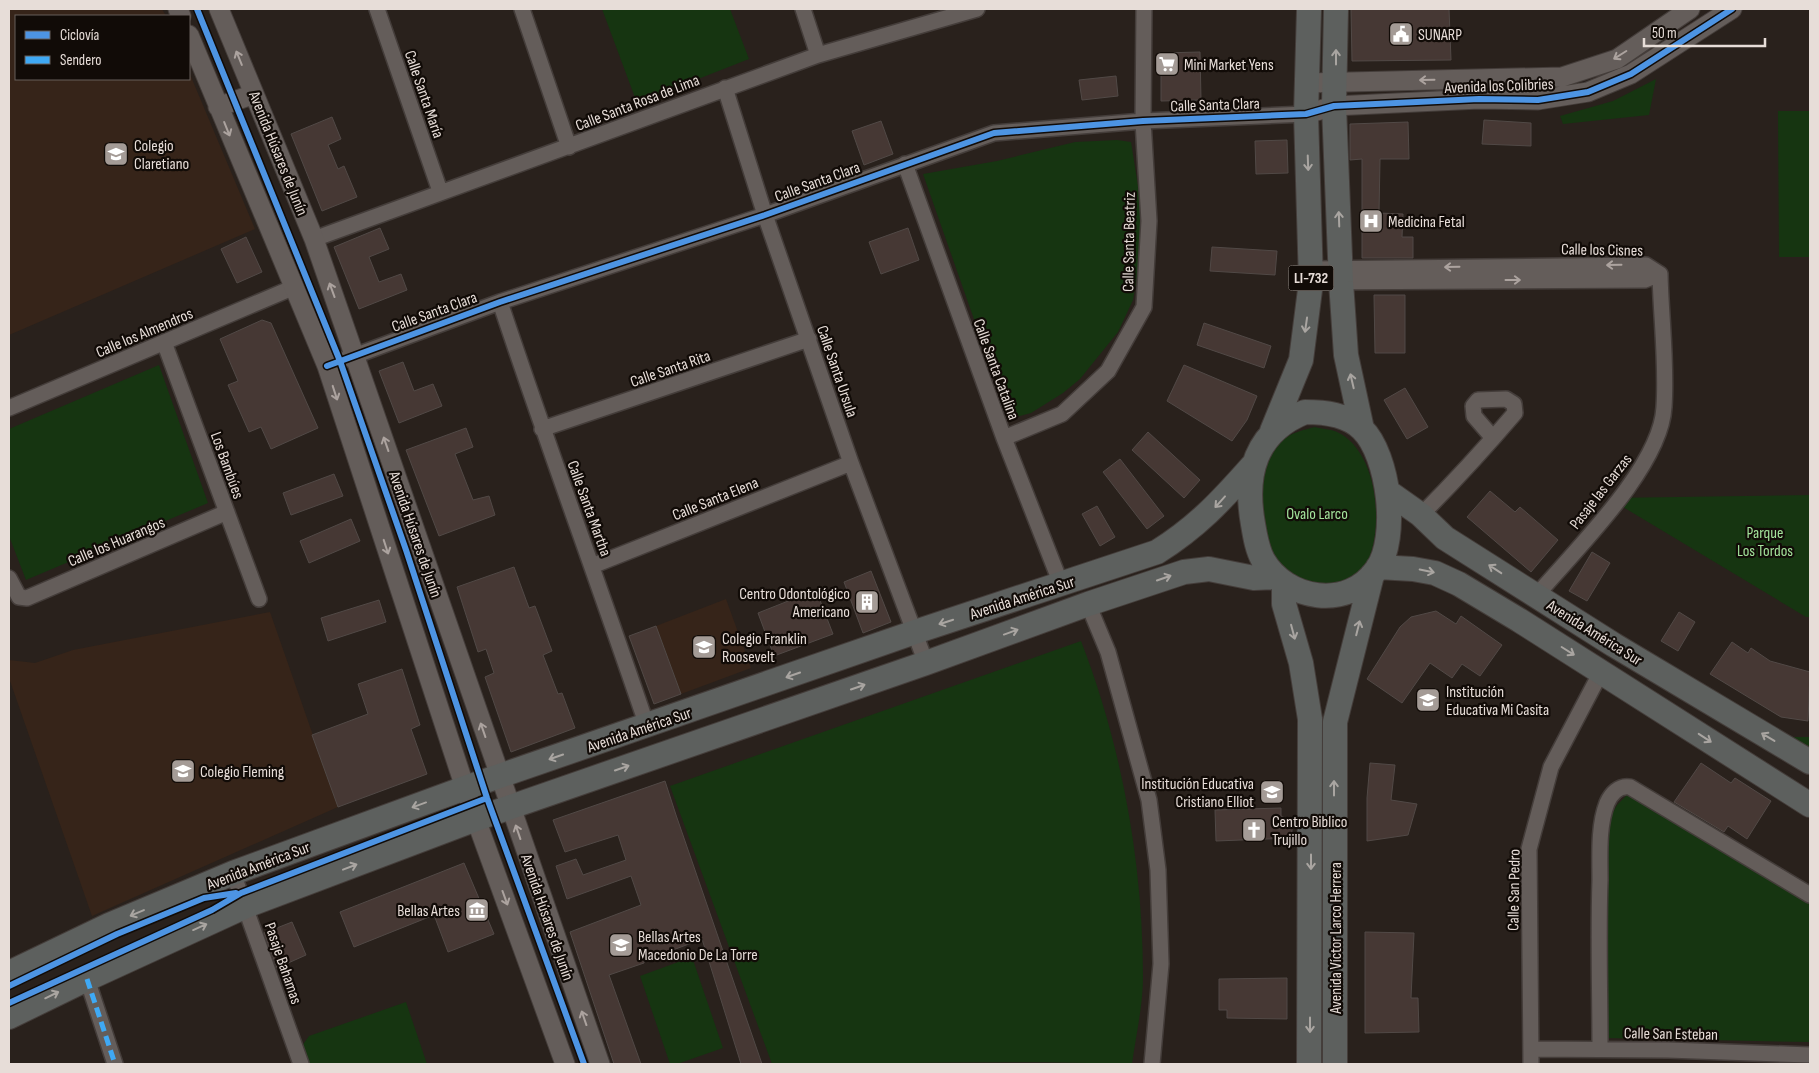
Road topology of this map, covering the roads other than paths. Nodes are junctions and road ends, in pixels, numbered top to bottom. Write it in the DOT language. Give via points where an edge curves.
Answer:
graph roads {
  1 [pos="219,9"];
  2 [pos="376,9"];
  3 [pos="522,9"];
  4 [pos="803,9"];
  5 [pos="977,9"];
  6 [pos="1144,9"];
  7 [pos="1309,9"];
  8 [pos="1336,9"];
  9 [pos="1690,9"];
  10 [pos="1732,9"];
  11 [pos="190,38"];
  12 [pos="818,55"];
  13 [pos="1307,83"];
  14 [pos="725,88"];
  15 [pos="254,94"];
  16 [pos="1335,94"];
  17 [pos="218,107"];
  18 [pos="1306,114"];
  19 [pos="1143,121"];
  20 [pos="568,147"];
  21 [pos="905,164"];
  22 [pos="440,191"];
  23 [pos="765,215"];
  24 [pos="314,239"];
  25 [pos="1660,274"];
  26 [pos="1341,275"];
  27 [pos="1311,276"];
  28 [pos="292,288"];
  29 [pos="500,302"];
  30 [pos="809,339"];
  31 [pos="164,342"];
  32 [pos="356,355"];
  33 [pos="326,366"];
  34 [pos="9,408"];
  35 [pos="542,429"];
  36 [pos="1362,429"];
  37 [pos="1270,435"];
  38 [pos="1004,438"];
  39 [pos="1493,438"];
  40 [pos="851,463"];
  41 [pos="1252,466"];
  42 [pos="1387,491"];
  43 [pos="227,512"];
  44 [pos="1421,515"];
  45 [pos="592,566"];
  46 [pos="1375,571"];
  47 [pos="9,578"];
  48 [pos="1280,581"];
  49 [pos="1061,584"];
  50 [pos="1536,596"];
  51 [pos="259,599"];
  52 [pos="1088,604"];
  53 [pos="915,632"];
  54 [pos="926,663"];
  55 [pos="1601,672"];
  56 [pos="647,726"];
  57 [pos="1323,748"];
  58 [pos="1810,762"];
  59 [pos="499,776"];
  60 [pos="465,788"];
  61 [pos="1810,806"];
  62 [pos="509,807"];
  63 [pos="476,819"];
  64 [pos="234,873"];
  65 [pos="1810,895"];
  66 [pos="246,906"];
  67 [pos="9,973"];
  68 [pos="87,979"];
  69 [pos="9,1017"];
  70 [pos="1530,1049"];
  71 [pos="1600,1049"];
  72 [pos="1810,1054"];
  73 [pos="1668,1057"];
  74 [pos="116,1064"];
  75 [pos="301,1064"];
  76 [pos="565,1064"];
  77 [pos="600,1064"];
  78 [pos="1152,1064"];
  79 [pos="1309,1064"];
  80 [pos="1335,1064"];
  81 [pos="1531,1064"];
  15 -- 1 [label="street, Avenida Húsares de Junín, one-way"];
  2 -- 22 [label="street, Calle Santa María"];
  3 -- 20 [label="street"];
  4 -- 12 [label="street"];
  5 -- 12 [label="street, Calle Santa Rosa de Lima"];
  6 -- 19 [label="street, Calle Santa Beatriz"];
  7 -- 13 [label="main road, LI-732"];
  16 -- 8 [label="main road, LI-732, one-way"];
  9 -- 16 [label="street, Avenida los Colibries, one-way" via="1617,59 1562,77"];
  10 -- 16 [label="street, Avenida los Colibries" via="1631,74 1588,92 1538,100"];
  11 -- 17 [label="street, Avenida Húsares de Junín"];
  12 -- 14 [label="street, Calle Santa Rosa de Lima"];
  13 -- 16 [label="street, Avenida los Colibries"];
  13 -- 18 [label="main road, LI-732"];
  14 -- 20 [label="street, Calle Santa Rosa de Lima"];
  14 -- 23 [label="street, Calle Santa Ursula"];
  15 -- 17 [label="street"];
  15 -- 24 [label="street, Avenida Húsares de Junín"];
  16 -- 18 [label="street, Calle Santa Clara"];
  26 -- 16 [label="main road, LI-732, one-way"];
  17 -- 28 [label="street, Avenida Húsares de Junín, one-way"];
  18 -- 19 [label="street, Calle Santa Clara"];
  18 -- 27 [label="main road, LI-732, one-way"];
  19 -- 21 [label="street, Calle Santa Clara" via="994,133"];
  19 -- 38 [label="street, Calle Santa Beatriz" via="1149,221 1144,306 1108,371 1062,414"];
  20 -- 22 [label="street, Calle Santa Rosa de Lima"];
  21 -- 23 [label="street, Calle Santa Clara"];
  21 -- 38 [label="street, Calle Santa Catalina"];
  22 -- 24 [label="street, Calle Santa Rosa de Lima"];
  23 -- 29 [label="street, Calle Santa Clara"];
  23 -- 30 [label="street, Calle Santa Ursula"];
  32 -- 24 [label="street, Avenida Húsares de Junín, one-way"];
  25 -- 26 [label="street, Calle los Cisnes" via="1645,280"];
  25 -- 50 [label="street, Pasaje las Garzas" via="1664,408 1655,444 1633,482"];
  26 -- 27 [label="street, Calle los Cisnes"];
  36 -- 26 [label="main road, LI-732, one-way" via="1346,355"];
  27 -- 37 [label="main road, LI-732, one-way" via="1301,360"];
  28 -- 31 [label="street, Calle los Almendros"];
  28 -- 33 [label="street, Avenida Húsares de Junín"];
  29 -- 32 [label="street, Calle Santa Clara"];
  29 -- 35 [label="street, Calle Santa Martha"];
  30 -- 35 [label="street, Calle Santa Rita"];
  30 -- 40 [label="street, Calle Santa Ursula"];
  31 -- 34 [label="street, Calle los Almendros"];
  31 -- 43 [label="street, Los Bambúes"];
  32 -- 33 [label="street, Calle Santa Clara"];
  59 -- 32 [label="street, Avenida Húsares de Junín, one-way"];
  33 -- 60 [label="street, Avenida Húsares de Junín, one-way"];
  35 -- 45 [label="street, Calle Santa Martha"];
  36 -- 37 [label="main road" via="1327,412 1305,412 1286,420"];
  36 -- 42 [label="main road" via="1377,454"];
  37 -- 41 [label="main road"];
  38 -- 49 [label="street, Calle Santa Catalina"];
  39 -- 44 [label="street"];
  40 -- 45 [label="street, Calle Santa Elena"];
  40 -- 53 [label="street, Calle Santa Ursula"];
  41 -- 48 [label="main road" via="1248,500 1256,542 1262,557"];
  41 -- 49 [label="main road, Avenida América Sur, one-way" via="1214,509 1186,534 1157,552"];
  42 -- 44 [label="main road, Avenida América Sur"];
  42 -- 46 [label="main road" via="1388,526"];
  43 -- 47 [label="street, Calle los Huarangos" via="26,598 19,597"];
  43 -- 51 [label="street, Los Bambúes"];
  50 -- 44 [label="main road, Avenida América Sur, one-way" via="1445,538"];
  45 -- 56 [label="street, Calle Santa Martha"];
  46 -- 48 [label="main road" via="1360,585 1329,596 1300,593"];
  46 -- 55 [label="main road, Avenida América Sur, one-way" via="1413,568 1435,573 1519,620"];
  57 -- 46 [label="main road, Avenida Víctor Larco Herrera, one-way" via="1335,722"];
  52 -- 48 [label="main road, Avenida América Sur, one-way" via="1184,572 1209,568"];
  48 -- 57 [label="main road, Avenida Víctor Larco Herrera, one-way" via="1307,700"];
  49 -- 53 [label="main road, Avenida América Sur, one-way"];
  58 -- 50 [label="main road, Avenida América Sur, one-way"];
  54 -- 52 [label="main road, Avenida América Sur, one-way"];
  52 -- 78 [label="street" via="1108,652 1149,800 1158,870 1161,964"];
  53 -- 54 [label="street, Calle Santa Ursula"];
  53 -- 56 [label="main road, Avenida América Sur, one-way"];
  62 -- 54 [label="main road, Avenida América Sur, one-way"];
  55 -- 61 [label="main road, Avenida América Sur, one-way"];
  55 -- 70 [label="street, Calle San Pedro" via="1551,767 1529,849"];
  56 -- 59 [label="main road, Avenida América Sur, one-way"];
  57 -- 79 [label="main road, Avenida Víctor Larco Herrera, one-way"];
  80 -- 57 [label="main road, Avenida Víctor Larco Herrera, one-way"];
  59 -- 60 [label="main road, Avenida América Sur"];
  59 -- 62 [label="street, Avenida Húsares de Junín"];
  60 -- 63 [label="street, Avenida Húsares de Junín"];
  60 -- 64 [label="main road, Avenida América Sur, one-way"];
  62 -- 63 [label="main road, Avenida América Sur"];
  77 -- 62 [label="street, Avenida Húsares de Junín, one-way"];
  66 -- 63 [label="main road, Avenida América Sur, one-way"];
  63 -- 76 [label="street, Avenida Húsares de Junín, one-way"];
  64 -- 66 [label="street, Pasaje Bahamas"];
  64 -- 67 [label="main road, Avenida América Sur, one-way" via="108,925"];
  65 -- 71 [label="street" via="1630,788 1617,789 1606,805 1600,844"];
  68 -- 66 [label="main road, Avenida América Sur, one-way"];
  66 -- 75 [label="street, Pasaje Bahamas"];
  69 -- 68 [label="main road, Avenida América Sur, one-way"];
  68 -- 74 [label="street"];
  70 -- 71 [label="street, Calle San Esteban"];
  70 -- 81 [label="street, Calle San Pedro"];
  71 -- 73 [label="street, Calle San Esteban"];
  72 -- 73 [label="street, Calle San Esteban"];
}
